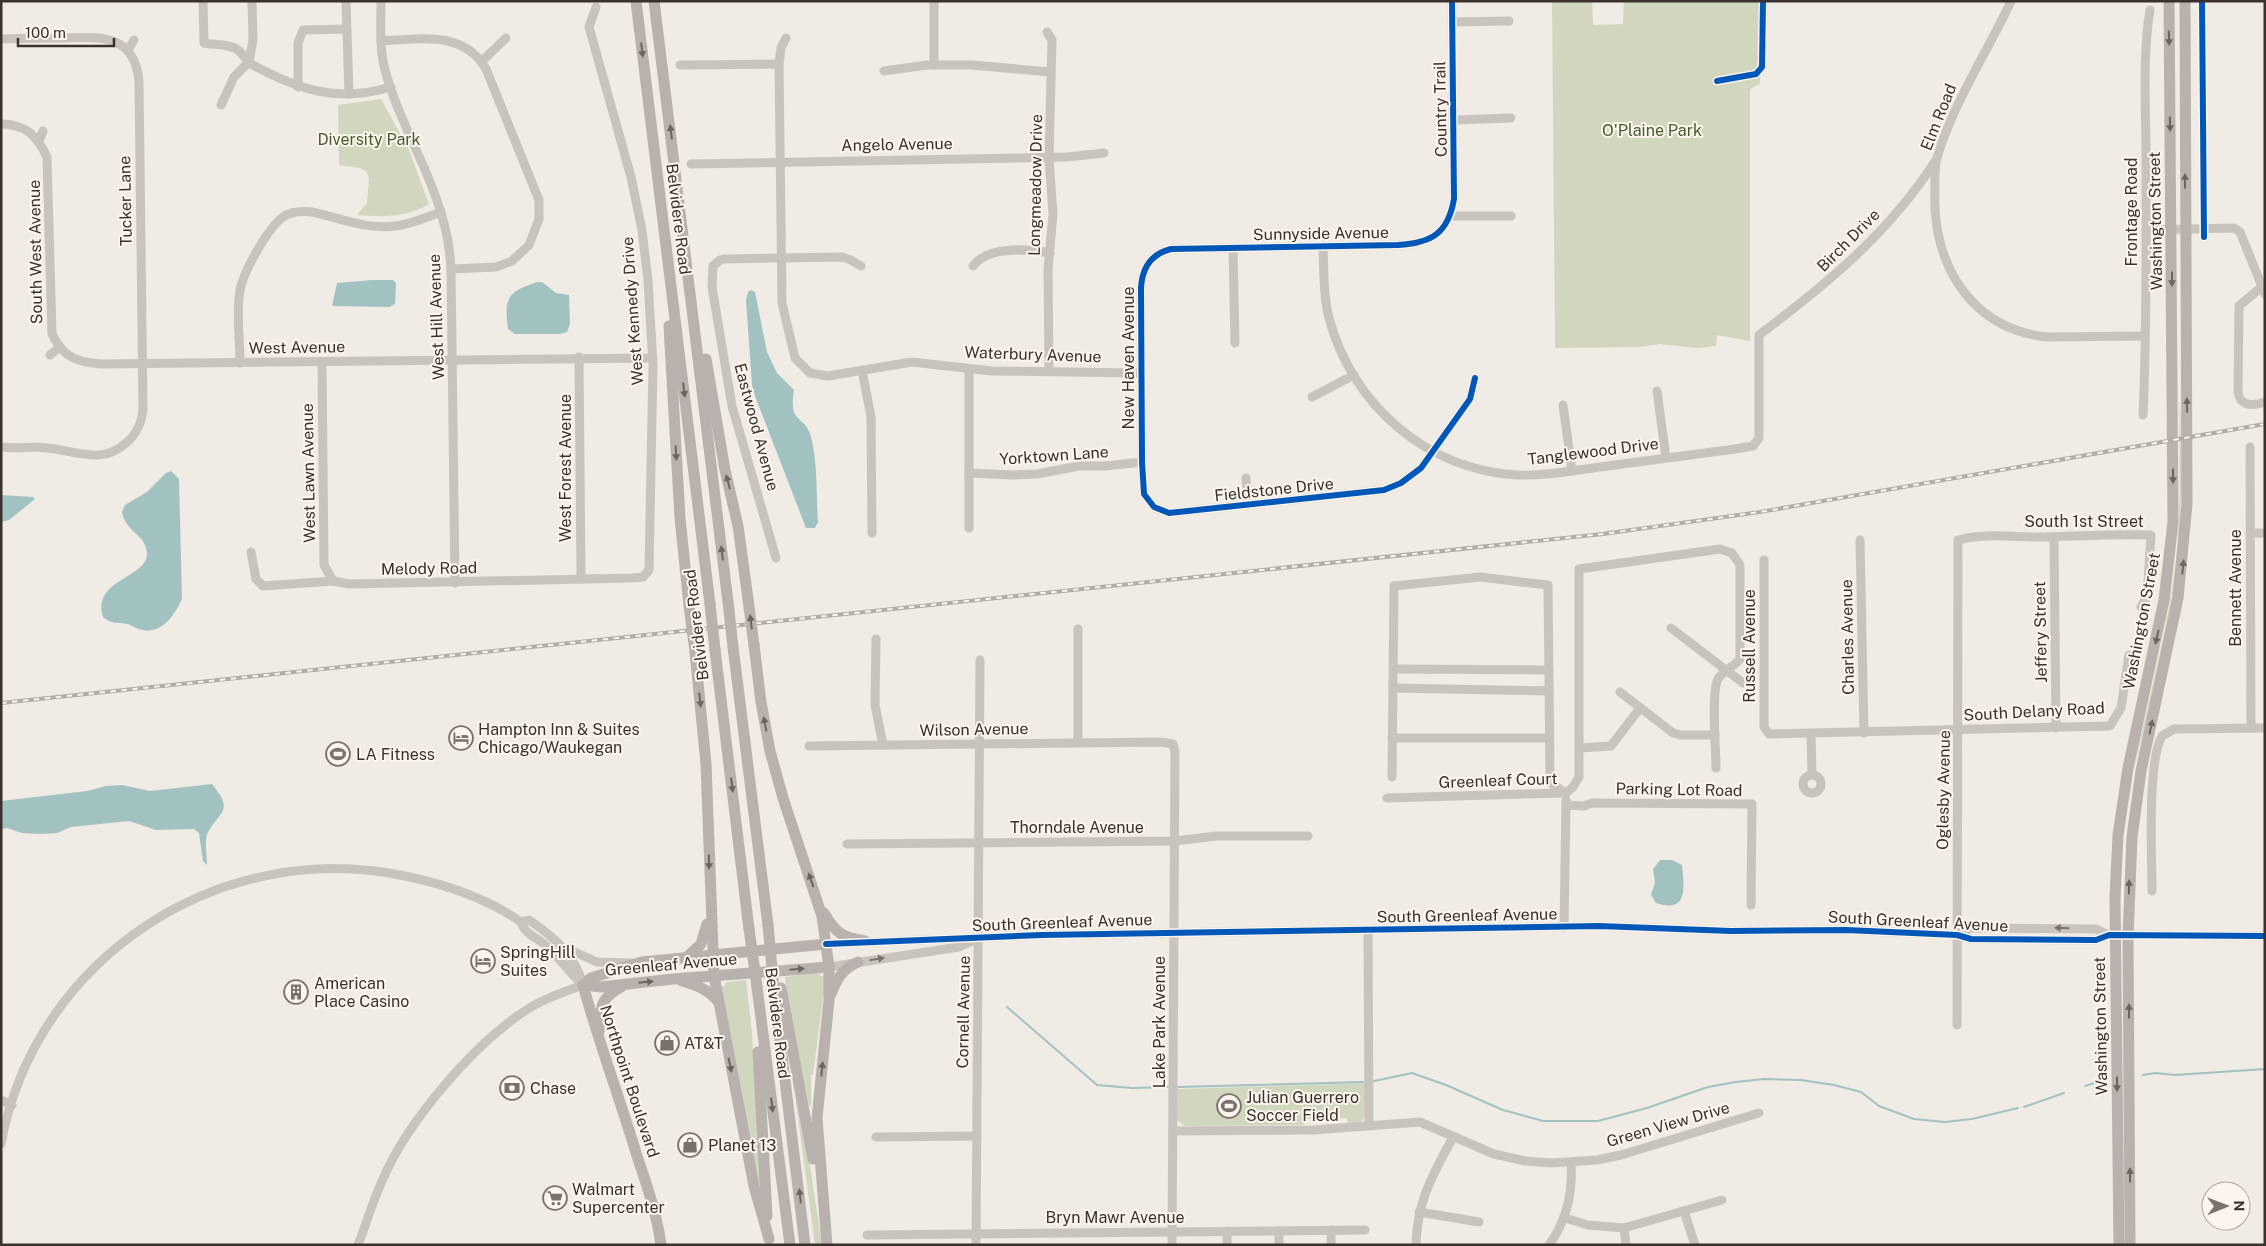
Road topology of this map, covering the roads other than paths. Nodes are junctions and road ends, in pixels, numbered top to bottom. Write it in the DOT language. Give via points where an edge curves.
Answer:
graph roads {
  1 [pos="346,1"];
  2 [pos="381,1"];
  3 [pos="636,1"];
  4 [pos="654,1"];
  5 [pos="934,1"];
  6 [pos="1452,1"];
  7 [pos="1763,1"];
  8 [pos="2011,1"];
  9 [pos="2169,1"];
  10 [pos="2185,1"];
  11 [pos="203,2"];
  12 [pos="252,2"];
  13 [pos="596,7"];
  14 [pos="2150,10"];
  15 [pos="1509,21"];
  16 [pos="1452,22"];
  17 [pos="347,29"];
  18 [pos="1047,32"];
  19 [pos="506,38"];
  20 [pos="786,38"];
  21 [pos="1,39"];
  22 [pos="134,40"];
  23 [pos="381,41"];
  24 [pos="124,48"];
  25 [pos="482,61"];
  26 [pos="249,62"];
  27 [pos="779,64"];
  28 [pos="680,65"];
  29 [pos="934,65"];
  30 [pos="884,71"];
  31 [pos="1050,72"];
  32 [pos="1717,81"];
  33 [pos="391,86"];
  34 [pos="298,87"];
  35 [pos="349,94"];
  36 [pos="221,105"];
  37 [pos="1511,118"];
  38 [pos="1454,120"];
  39 [pos="1,124"];
  40 [pos="44,131"];
  41 [pos="39,141"];
  42 [pos="1104,153"];
  43 [pos="1049,158"];
  44 [pos="1936,160"];
  45 [pos="780,161"];
  46 [pos="691,164"];
  47 [pos="441,212"];
  48 [pos="662,212"];
  49 [pos="1450,216"];
  50 [pos="1511,216"];
  51 [pos="2146,230"];
  52 [pos="2171,230"];
  53 [pos="2186,230"];
  54 [pos="684,232"];
  55 [pos="1323,246"];
  56 [pos="1181,248"];
  57 [pos="1233,248"];
  58 [pos="1050,253"];
  59 [pos="781,258"];
  60 [pos="860,266"];
  61 [pos="973,266"];
  62 [pos="452,269"];
  63 [pos="2263,288"];
  64 [pos="2145,336"];
  65 [pos="1235,343"];
  66 [pos="60,347"];
  67 [pos="50,355"];
  68 [pos="579,357"];
  69 [pos="653,358"];
  70 [pos="452,360"];
  71 [pos="322,362"];
  72 [pos="240,363"];
  73 [pos="142,364"];
  74 [pos="969,369"];
  75 [pos="862,370"];
  76 [pos="1049,370"];
  77 [pos="1141,373"];
  78 [pos="1354,375"];
  79 [pos="1475,378"];
  80 [pos="1657,391"];
  81 [pos="1312,397"];
  82 [pos="2265,402"];
  83 [pos="1563,405"];
  84 [pos="2143,415"];
  85 [pos="1,447"];
  86 [pos="2250,447"];
  87 [pos="1735,448"];
  88 [pos="1433,452"];
  89 [pos="1666,458"];
  90 [pos="1142,462"];
  91 [pos="1572,471"];
  92 [pos="969,473"];
  93 [pos="1246,478"];
  94 [pos="1248,505"];
  95 [pos="970,528"];
  96 [pos="872,533"];
  97 [pos="2250,533"];
  98 [pos="2265,533"];
  99 [pos="2054,537"];
  100 [pos="1860,540"];
  101 [pos="251,552"];
  102 [pos="1958,555"];
  103 [pos="776,558"];
  104 [pos="1764,560"];
  105 [pos="581,578"];
  106 [pos="632,578"];
  107 [pos="333,581"];
  108 [pos="455,583"];
  109 [pos="2141,607"];
  110 [pos="1671,628"];
  111 [pos="1078,629"];
  112 [pos="876,639"];
  113 [pos="2129,655"];
  114 [pos="980,660"];
  115 [pos="1393,669"];
  116 [pos="1725,669"];
  117 [pos="1549,670"];
  118 [pos="1743,683"];
  119 [pos="1393,688"];
  120 [pos="1549,691"];
  121 [pos="1620,692"];
  122 [pos="1640,708"];
  123 [pos="2056,728"];
  124 [pos="2251,728"];
  125 [pos="2265,728"];
  126 [pos="1958,730"];
  127 [pos="1766,732"];
  128 [pos="1864,733"];
  129 [pos="1812,734"];
  130 [pos="1715,735"];
  131 [pos="1392,738"];
  132 [pos="1550,738"];
  133 [pos="1140,742"];
  134 [pos="979,744"];
  135 [pos="1078,744"];
  136 [pos="883,745"];
  137 [pos="809,746"];
  138 [pos="1580,748"];
  139 [pos="1716,768"];
  140 [pos="1812,774"];
  141 [pos="1392,777"];
  142 [pos="1566,793"];
  143 [pos="1387,798"];
  144 [pos="1566,805"];
  145 [pos="1308,836"];
  146 [pos="1175,841"];
  147 [pos="978,842"];
  148 [pos="847,844"];
  149 [pos="2152,891"];
  150 [pos="819,905"];
  151 [pos="1751,905"];
  152 [pos="710,908"];
  153 [pos="520,922"];
  154 [pos="1564,927"];
  155 [pos="1368,930"];
  156 [pos="1174,932"];
  157 [pos="1957,935"];
  158 [pos="2112,936"];
  159 [pos="2128,936"];
  160 [pos="2265,936"];
  161 [pos="979,938"];
  162 [pos="558,941"];
  163 [pos="865,941"];
  164 [pos="826,944"];
  165 [pos="712,956"];
  166 [pos="686,959"];
  167 [pos="642,962"];
  168 [pos="858,962"];
  169 [pos="829,967"];
  170 [pos="714,976"];
  171 [pos="673,979"];
  172 [pos="625,984"];
  173 [pos="583,985"];
  174 [pos="756,988"];
  175 [pos="778,989"];
  176 [pos="717,1000"];
  177 [pos="829,1000"];
  178 [pos="1957,1025"];
  179 [pos="598,1038"];
  180 [pos="1,1100"];
  181 [pos="12,1105"];
  182 [pos="1759,1113"];
  183 [pos="1369,1126"];
  184 [pos="1173,1131"];
  185 [pos="976,1136"];
  186 [pos="876,1137"];
  187 [pos="1453,1137"];
  188 [pos="1,1144"];
  189 [pos="1571,1162"];
  190 [pos="1722,1200"];
  191 [pos="822,1205"];
  192 [pos="1684,1211"];
  193 [pos="1418,1212"];
  194 [pos="1565,1218"];
  195 [pos="1479,1222"];
  196 [pos="1624,1228"];
  197 [pos="1331,1230"];
  198 [pos="1365,1230"];
  199 [pos="1227,1231"];
  200 [pos="1279,1231"];
  201 [pos="1172,1232"];
  202 [pos="976,1233"];
  203 [pos="867,1235"];
  204 [pos="769,1242"];
  205 [pos="358,1245"];
  206 [pos="661,1245"];
  207 [pos="790,1245"];
  208 [pos="805,1245"];
  209 [pos="827,1245"];
  210 [pos="976,1245"];
  211 [pos="1172,1245"];
  212 [pos="1227,1245"];
  213 [pos="1279,1245"];
  214 [pos="1331,1245"];
  215 [pos="1416,1245"];
  216 [pos="1549,1245"];
  217 [pos="1626,1245"];
  218 [pos="1695,1245"];
  219 [pos="2119,1245"];
  220 [pos="2130,1245"];
  1 -- 17 [label="street"];
  2 -- 23 [label="street, West Hill Avenue"];
  3 -- 48 [label="main road, Belvidere Road, one-way"];
  54 -- 4 [label="main road, Belvidere Road, one-way"];
  5 -- 29 [label="street"];
  6 -- 16 [label="street, Country Trail"];
  7 -- 32 [label="street" via="1762,67 1756,74"];
  8 -- 44 [label="street, Elm Road" via="1966,86"];
  9 -- 52 [label="main road, Washington Street, one-way"];
  53 -- 10 [label="main road, Washington Street, one-way"];
  11 -- 26 [label="street" via="204,43 236,49"];
  12 -- 26 [label="street" via="253,40"];
  13 -- 69 [label="street, West Kennedy Drive" via="589,27 621,138 642,230"];
  14 -- 51 [label="street, Frontage Road" via="2147,26"];
  15 -- 16 [label="street"];
  16 -- 38 [label="street, Country Trail"];
  17 -- 34 [label="street" via="303,30 298,43"];
  17 -- 35 [label="street"];
  18 -- 31 [label="street, Longmeadow Drive" via="1052,40"];
  19 -- 25 [label="street"];
  20 -- 27 [label="street"];
  21 -- 24 [label="street" via="106,38"];
  22 -- 24 [label="street"];
  23 -- 25 [label="street" via="452,41 470,49"];
  23 -- 33 [label="street, West Hill Avenue"];
  24 -- 73 [label="street, Tucker Lane" via="135,63 139,82"];
  25 -- 62 [label="street" via="534,186 539,200 539,219 529,245 512,261 496,267"];
  26 -- 34 [label="street"];
  26 -- 36 [label="street" via="234,77"];
  27 -- 28 [label="street"];
  27 -- 45 [label="street"];
  29 -- 30 [label="street"];
  29 -- 31 [label="street" via="972,64"];
  31 -- 43 [label="street, Longmeadow Drive"];
  33 -- 35 [label="street"];
  33 -- 47 [label="street, West Hill Avenue"];
  34 -- 35 [label="street" via="327,94"];
  37 -- 38 [label="street"];
  38 -- 49 [label="street, Country Trail" via="1454,199"];
  39 -- 41 [label="street, South West Avenue" via="19,125"];
  40 -- 41 [label="street"];
  41 -- 66 [label="street, South West Avenue" via="49,168 50,313 52,334"];
  42 -- 43 [label="street, Angelo Avenue"];
  43 -- 45 [label="street, Angelo Avenue"];
  43 -- 58 [label="street, Longmeadow Drive" via="1053,214"];
  44 -- 64 [label="street, Elm Road" via="1934,218 1940,248 1956,281 1980,308 2004,325 2032,336"];
  44 -- 87 [label="street, Birch Drive" via="1903,206 1858,254 1822,288 1759,335 1759,438 1752,446"];
  45 -- 46 [label="street, Angelo Avenue"];
  45 -- 59 [label="street"];
  47 -- 62 [label="street, West Hill Avenue"];
  47 -- 72 [label="street" via="390,227 366,226 303,211 284,216 273,225 242,283 239,302"];
  48 -- 152 [label="main road, one-way, bridge" via="679,500 704,738"];
  48 -- 174 [label="main road, Belvidere Road, one-way, bridge"];
  49 -- 50 [label="street"];
  49 -- 55 [label="street, Sunnyside Avenue" via="1434,237 1416,244"];
  51 -- 52 [label="street"];
  51 -- 64 [label="street, Frontage Road"];
  52 -- 53 [label="street"];
  52 -- 158 [label="main road, Washington Street, one-way" via="2172,538 2161,618 2123,794"];
  53 -- 63 [label="street" via="2234,228 2240,232"];
  159 -- 53 [label="main road, Washington Street, one-way" via="2134,812 2178,598 2186,540"];
  150 -- 54 [label="main road, one-way, bridge" via="783,798 760,702 738,526 725,470"];
  175 -- 54 [label="main road, Belvidere Road, one-way, bridge" via="733,647"];
  55 -- 57 [label="street, Sunnyside Avenue"];
  55 -- 78 [label="street, Tanglewood Drive" via="1328,316"];
  56 -- 57 [label="street, Sunnyside Avenue"];
  56 -- 77 [label="street, New Haven Avenue" via="1154,256 1143,272"];
  57 -- 65 [label="street"];
  58 -- 61 [label="street" via="1006,251 988,254"];
  58 -- 76 [label="street, Longmeadow Drive"];
  59 -- 60 [label="street" via="842,258"];
  59 -- 75 [label="street, Waterbury Avenue" via="782,303 790,345 799,364 810,373 821,376"];
  59 -- 103 [label="street, Eastwood Avenue" via="720,260 713,266 712,273 732,406"];
  62 -- 70 [label="street, West Hill Avenue"];
  63 -- 82 [label="street" via="2239,306 2238,392 2244,404"];
  64 -- 84 [label="street, Frontage Road"];
  66 -- 67 [label="street"];
  66 -- 73 [label="street" via="74,359 87,363"];
  68 -- 69 [label="street, West Avenue"];
  68 -- 70 [label="street, West Avenue"];
  68 -- 105 [label="street, West Forest Avenue"];
  69 -- 106 [label="street, West Kennedy Drive" via="650,565 643,577"];
  70 -- 71 [label="street, West Avenue"];
  70 -- 108 [label="street, West Hill Avenue"];
  71 -- 72 [label="street, West Avenue"];
  71 -- 107 [label="street, West Lawn Avenue" via="324,565"];
  72 -- 73 [label="street, West Avenue"];
  73 -- 85 [label="street, Tucker Lane" via="142,418 132,439 118,451 95,456 48,448"];
  74 -- 75 [label="street, Waterbury Avenue" via="912,362"];
  74 -- 76 [label="street, Waterbury Avenue"];
  74 -- 92 [label="street"];
  75 -- 96 [label="street" via="871,417"];
  76 -- 77 [label="street, Waterbury Avenue"];
  77 -- 90 [label="street, New Haven Avenue"];
  78 -- 81 [label="street"];
  78 -- 88 [label="street, Tanglewood Drive" via="1388,419"];
  79 -- 88 [label="street, Fieldstone Drive" via="1470,399"];
  80 -- 89 [label="street"];
  83 -- 91 [label="street"];
  86 -- 97 [label="street, Bennett Avenue"];
  87 -- 89 [label="street, Tanglewood Drive"];
  88 -- 91 [label="street, Tanglewood Drive" via="1464,466 1503,474"];
  88 -- 94 [label="street, Fieldstone Drive" via="1414,474 1384,490"];
  89 -- 91 [label="street, Tanglewood Drive"];
  90 -- 92 [label="street, Yorktown Lane" via="1079,466 1037,474"];
  90 -- 94 [label="street, Fieldstone Drive" via="1144,494 1154,507 1169,514"];
  92 -- 95 [label="street"];
  93 -- 94 [label="street"];
  97 -- 98 [label="street"];
  97 -- 124 [label="street, Bennett Avenue"];
  99 -- 102 [label="street, South 1st Street" via="1967,537 1958,540"];
  99 -- 109 [label="street, South 1st Street" via="2151,535 2147,596"];
  99 -- 123 [label="street, Jeffery Street"];
  100 -- 128 [label="street, Charles Avenue"];
  101 -- 107 [label="street, Melody Road" via="256,578 263,586"];
  102 -- 126 [label="street, Oglesby Avenue"];
  104 -- 127 [label="street, Russell Avenue"];
  105 -- 106 [label="street, Melody Road"];
  105 -- 108 [label="street, Melody Road"];
  107 -- 108 [label="street, Melody Road" via="350,584"];
  110 -- 116 [label="street"];
  111 -- 135 [label="street"];
  112 -- 136 [label="street" via="875,705"];
  113 -- 123 [label="street, South Delany Road" via="2121,708 2110,726"];
  114 -- 134 [label="street, Cornell Avenue"];
  115 -- 117 [label="street"];
  115 -- 117 [label="street" via="1394,586 1480,577 1548,584"];
  115 -- 119 [label="street"];
  116 -- 118 [label="street"];
  116 -- 130 [label="street" via="1716,682"];
  116 -- 138 [label="street" via="1735,666 1740,659 1740,565 1732,553 1720,549 1579,569"];
  117 -- 120 [label="street"];
  119 -- 120 [label="street"];
  119 -- 131 [label="street"];
  120 -- 132 [label="street"];
  121 -- 122 [label="street"];
  122 -- 130 [label="street" via="1680,735"];
  122 -- 138 [label="street" via="1611,746"];
  123 -- 126 [label="street, South Delany Road"];
  124 -- 125 [label="street"];
  124 -- 149 [label="street" via="2174,729 2159,742 2154,772"];
  126 -- 128 [label="street, South Delany Road"];
  126 -- 157 [label="street, Oglesby Avenue"];
  127 -- 129 [label="street, South Delany Road" via="1773,735"];
  128 -- 129 [label="street, South Delany Road"];
  129 -- 140 [label="street"];
  130 -- 139 [label="street"];
  131 -- 132 [label="street"];
  131 -- 141 [label="street"];
  132 -- 142 [label="street" via="1552,784"];
  133 -- 135 [label="street, Wilson Avenue"];
  133 -- 146 [label="street, Lake Park Avenue" via="1170,743 1175,747"];
  134 -- 135 [label="street, Wilson Avenue"];
  134 -- 136 [label="street, Wilson Avenue"];
  134 -- 147 [label="street, Cornell Avenue"];
  136 -- 137 [label="street, Wilson Avenue"];
  138 -- 142 [label="street" via="1579,777"];
  142 -- 143 [label="street, Greenleaf Court"];
  142 -- 144 [label="street, Greenleaf Court"];
  144 -- 151 [label="street, Parking Lot Road" via="1752,804"];
  144 -- 154 [label="street, Greenleaf Court"];
  145 -- 146 [label="street, Thorndale Avenue" via="1216,836"];
  146 -- 147 [label="street, Thorndale Avenue"];
  146 -- 156 [label="street, Lake Park Avenue"];
  147 -- 148 [label="street, Thorndale Avenue"];
  147 -- 161 [label="street, Cornell Avenue"];
  150 -- 163 [label="main road" via="836,931"];
  150 -- 164 [label="main road"];
  152 -- 165 [label="main road"];
  152 -- 166 [label="main road" via="701,944"];
  153 -- 162 [label="street" via="529,920"];
  153 -- 173 [label="street" via="523,929 552,950"];
  153 -- 181 [label="street" via="442,886 367,870 288,871 258,876 215,890 175,908 127,938 85,977 40,1038 20,1078"];
  154 -- 155 [label="street, South Greenleaf Avenue"];
  154 -- 157 [label="street, South Greenleaf Avenue" via="1846,930"];
  155 -- 156 [label="street, South Greenleaf Avenue"];
  155 -- 183 [label="street"];
  156 -- 161 [label="street, South Greenleaf Avenue"];
  156 -- 184 [label="street, Lake Park Avenue"];
  157 -- 158 [label="street, South Greenleaf Avenue" via="1971,939 2047,940 2096,940"];
  157 -- 178 [label="street, Oglesby Avenue"];
  158 -- 159 [label="street, South Greenleaf Avenue"];
  158 -- 219 [label="main road, Washington Street, one-way"];
  159 -- 160 [label="street, South Greenleaf Avenue"];
  220 -- 159 [label="main road, Washington Street, one-way"];
  161 -- 163 [label="street, South Greenleaf Avenue"];
  168 -- 161 [label="street, South Greenleaf Avenue, one-way" via="960,946"];
  161 -- 185 [label="street, Cornell Avenue"];
  162 -- 167 [label="street" via="571,952 597,962"];
  162 -- 173 [label="street" via="578,966"];
  163 -- 164 [label="street, South Greenleaf Avenue"];
  164 -- 165 [label="main road, Greenleaf Avenue"];
  164 -- 169 [label="main road"];
  165 -- 166 [label="main road, Greenleaf Avenue"];
  165 -- 170 [label="main road"];
  166 -- 167 [label="main road, Greenleaf Avenue"];
  167 -- 173 [label="main road, Greenleaf Avenue" via="591,978"];
  168 -- 169 [label="street, South Greenleaf Avenue"];
  168 -- 177 [label="main road" via="838,978"];
  170 -- 169 [label="main road, Greenleaf Avenue, one-way"];
  169 -- 177 [label="main road"];
  170 -- 171 [label="main road, Greenleaf Avenue"];
  170 -- 176 [label="main road"];
  172 -- 171 [label="main road, Greenleaf Avenue, one-way"];
  171 -- 176 [label="main road" via="696,985"];
  172 -- 173 [label="main road, Greenleaf Avenue" via="601,988"];
  172 -- 179 [label="main road" via="609,993 602,1004"];
  173 -- 179 [label="main road, Northpoint Boulevard"];
  173 -- 205 [label="street" via="527,1009 500,1030 453,1076 415,1124 382,1180"];
  174 -- 204 [label="main road"];
  174 -- 207 [label="main road, Belvidere Road, one-way"];
  175 -- 191 [label="main road"];
  208 -- 175 [label="main road, Belvidere Road, one-way"];
  176 -- 204 [label="main road, one-way" via="754,1186"];
  191 -- 177 [label="main road, one-way" via="817,1118"];
  179 -- 206 [label="main road, Northpoint Boulevard" via="654,1207"];
  180 -- 181 [label="street"];
  181 -- 188 [label="street"];
  182 -- 189 [label="street, Green View Drive" via="1622,1155"];
  183 -- 184 [label="street, Green View Drive" via="1313,1130"];
  183 -- 187 [label="street, Green View Drive" via="1420,1122"];
  184 -- 201 [label="street, Lake Park Avenue"];
  185 -- 186 [label="street"];
  185 -- 202 [label="street, Cornell Avenue"];
  187 -- 189 [label="street, Green View Drive" via="1494,1154 1525,1161"];
  187 -- 193 [label="street" via="1428,1184"];
  189 -- 194 [label="street" via="1572,1186"];
  190 -- 192 [label="street"];
  191 -- 209 [label="main road"];
  192 -- 196 [label="street"];
  192 -- 218 [label="street"];
  193 -- 195 [label="street"];
  193 -- 215 [label="street"];
  194 -- 196 [label="street" via="1588,1225"];
  194 -- 216 [label="street"];
  196 -- 217 [label="street"];
  197 -- 198 [label="street, Bryn Mawr Avenue"];
  197 -- 200 [label="street, Bryn Mawr Avenue"];
  197 -- 214 [label="street"];
  199 -- 200 [label="street, Bryn Mawr Avenue"];
  199 -- 201 [label="street, Bryn Mawr Avenue"];
  199 -- 212 [label="street"];
  200 -- 213 [label="street"];
  201 -- 202 [label="street, Bryn Mawr Avenue"];
  201 -- 211 [label="street, Lake Park Avenue"];
  202 -- 203 [label="street, Bryn Mawr Avenue"];
  202 -- 210 [label="street, Cornell Avenue"];
}
